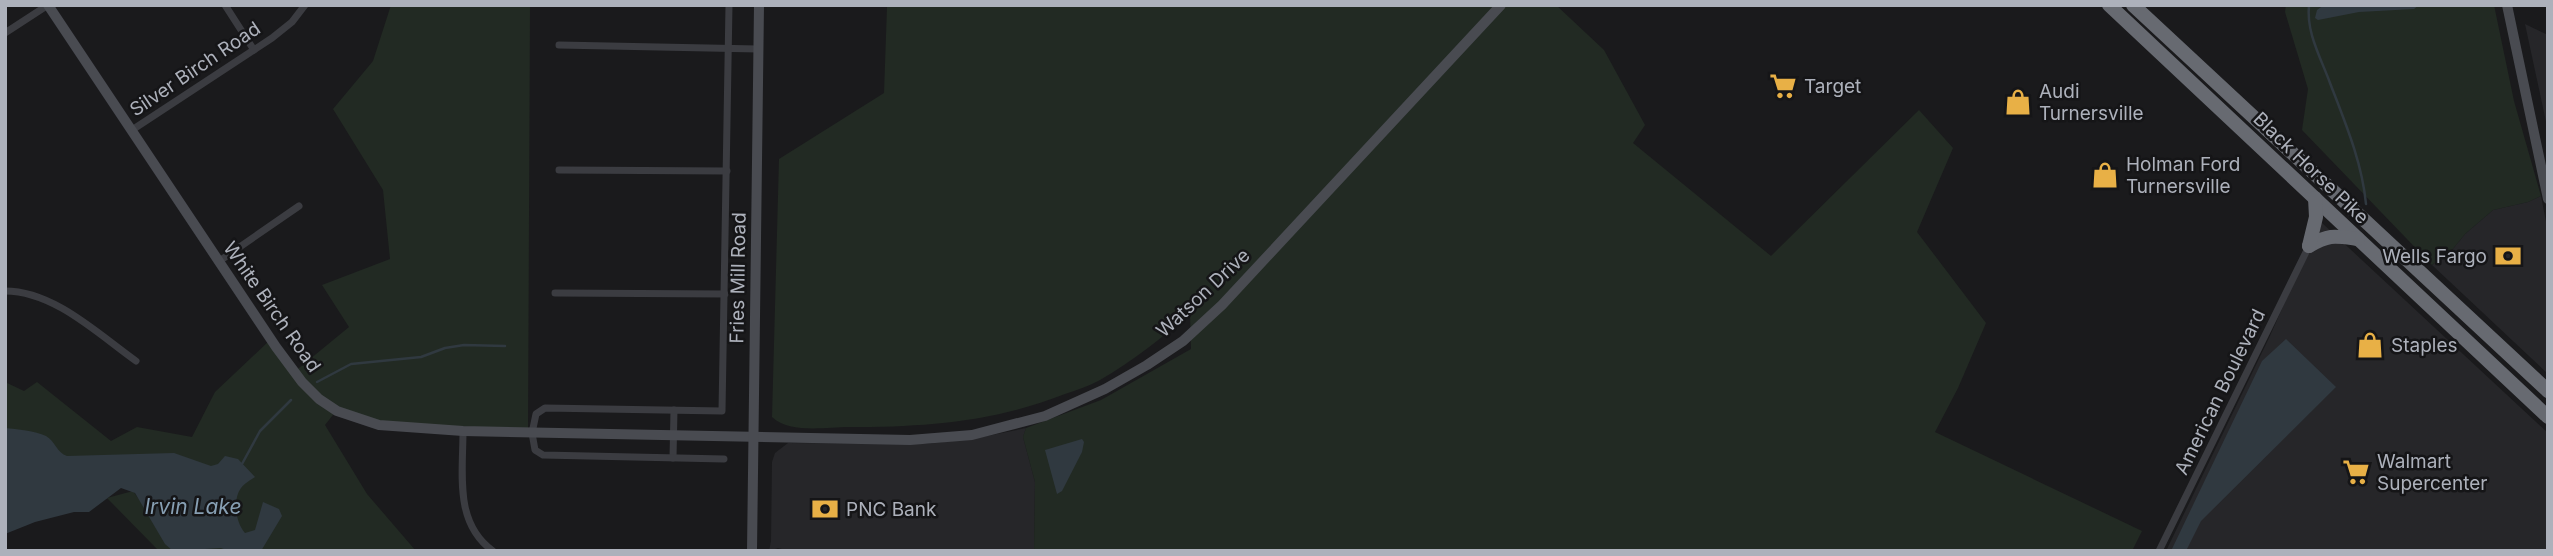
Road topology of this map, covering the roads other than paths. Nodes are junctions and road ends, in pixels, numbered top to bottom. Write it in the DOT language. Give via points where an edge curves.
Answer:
graph roads {
  1 [pos="48,5"];
  2 [pos="225,5"];
  3 [pos="305,5"];
  4 [pos="729,5"];
  5 [pos="759,5"];
  6 [pos="1501,5"];
  7 [pos="2109,5"];
  8 [pos="2133,5"];
  9 [pos="2507,5"];
  10 [pos="5,33"];
  11 [pos="559,45"];
  12 [pos="729,47"];
  13 [pos="758,49"];
  14 [pos="254,50"];
  15 [pos="132,130"];
  16 [pos="559,170"];
  17 [pos="727,171"];
  18 [pos="2315,198"];
  19 [pos="2548,199"];
  20 [pos="299,206"];
  21 [pos="2358,239"];
  22 [pos="2309,246"];
  23 [pos="218,262"];
  24 [pos="5,291"];
  25 [pos="555,293"];
  26 [pos="725,294"];
  27 [pos="136,361"];
  28 [pos="2548,391"];
  29 [pos="674,410"];
  30 [pos="2545,416"];
  31 [pos="463,431"];
  32 [pos="532,433"];
  33 [pos="673,435"];
  34 [pos="754,437"];
  35 [pos="673,458"];
  36 [pos="724,458"];
  37 [pos="488,550"];
  38 [pos="752,551"];
  39 [pos="2159,551"];
  1 -- 10 [label="street"];
  1 -- 15 [label="street, White Birch Road"];
  2 -- 14 [label="street"];
  3 -- 14 [label="street, Silver Birch Road"];
  4 -- 12 [label="street"];
  5 -- 13 [label="street, Fries Mill Road"];
  6 -- 34 [label="street, Watson Drive" via="1222,305 1183,341 1116,383 1045,416 972,435 910,440"];
  7 -- 18 [label="highway, Black Horse Pike"];
  8 -- 28 [label="highway, Black Horse Pike"];
  9 -- 19 [label="street"];
  11 -- 12 [label="street"];
  12 -- 13 [label="street"];
  12 -- 17 [label="street"];
  13 -- 34 [label="street, Fries Mill Road"];
  14 -- 15 [label="street, Silver Birch Road"];
  15 -- 23 [label="street, White Birch Road"];
  16 -- 17 [label="street"];
  17 -- 26 [label="street"];
  18 -- 21 [label="highway, Black Horse Pike"];
  18 -- 22 [label="highway"];
  20 -- 23 [label="street"];
  21 -- 22 [label="highway" via="2324,237"];
  21 -- 30 [label="highway, Black Horse Pike"];
  22 -- 39 [label="street, American Boulevard"];
  23 -- 31 [label="street, White Birch Road" via="281,355 319,399 337,411 379,425"];
  24 -- 27 [label="street" via="46,299"];
  25 -- 26 [label="street"];
  26 -- 29 [label="street" via="722,411"];
  29 -- 32 [label="street" via="544,408 536,414"];
  29 -- 33 [label="street"];
  31 -- 32 [label="street, White Birch Road"];
  31 -- 37 [label="street" via="465,510"];
  32 -- 33 [label="street, White Birch Road"];
  32 -- 35 [label="street" via="535,450 543,455"];
  33 -- 34 [label="street, White Birch Road"];
  33 -- 35 [label="street"];
  34 -- 38 [label="street, Fries Mill Road"];
  35 -- 36 [label="street"];
}
